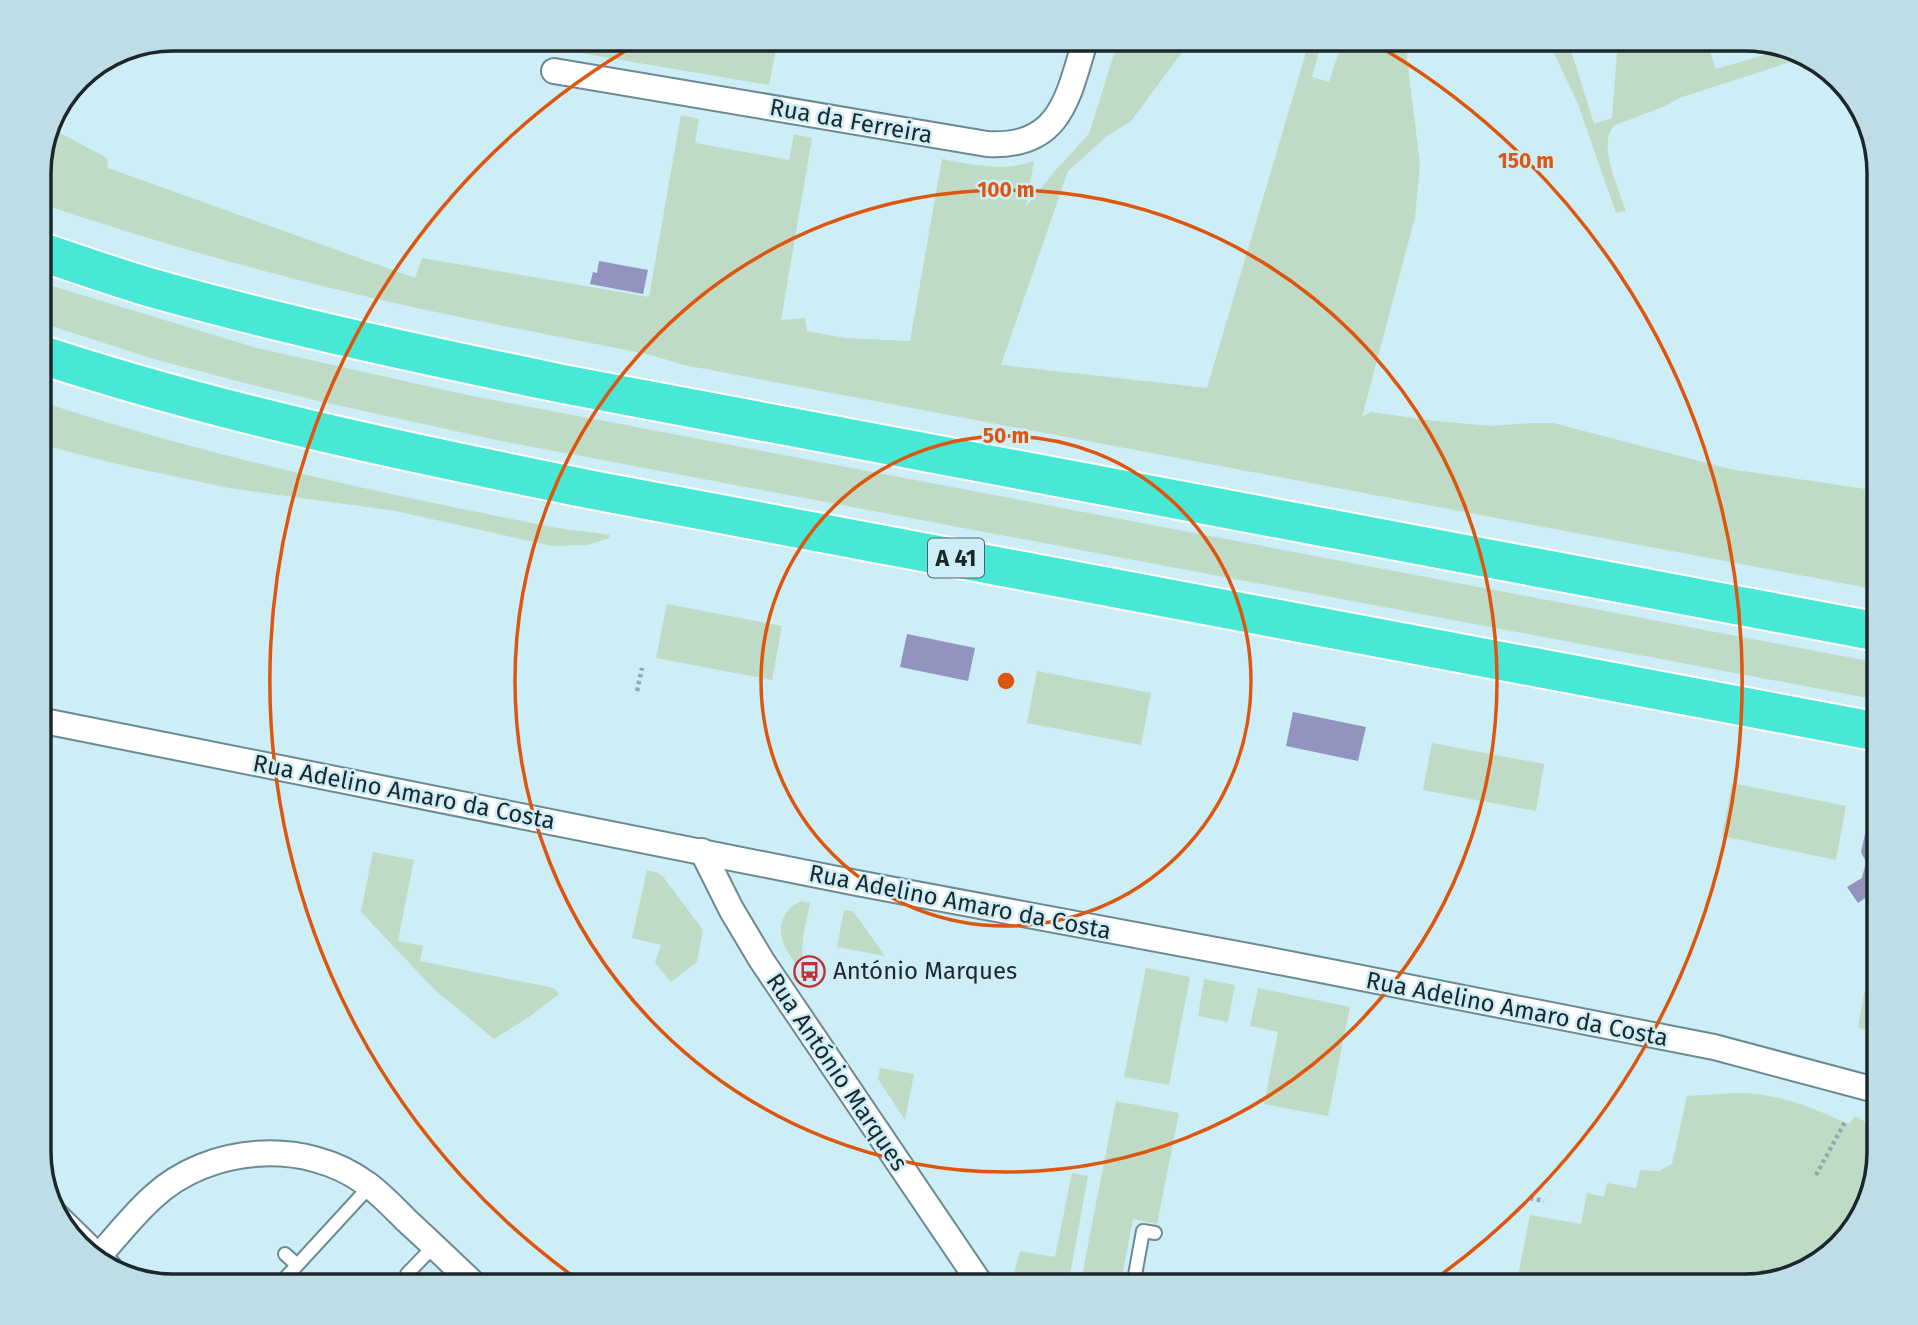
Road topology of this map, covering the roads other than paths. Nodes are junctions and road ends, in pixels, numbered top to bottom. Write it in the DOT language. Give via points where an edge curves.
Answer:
graph roads {
  1 [pos="1082,51"];
  2 [pos="554,71"];
  3 [pos="51,255"];
  4 [pos="51,358"];
  5 [pos="1867,630"];
  6 [pos="51,722"];
  7 [pos="1867,730"];
  8 [pos="702,851"];
  9 [pos="1867,1088"];
  10 [pos="370,1186"];
  11 [pos="1155,1233"];
  12 [pos="434,1246"];
  13 [pos="285,1254"];
  14 [pos="108,1256"];
  15 [pos="297,1265"];
  16 [pos="289,1274"];
  17 [pos="407,1274"];
  18 [pos="463,1274"];
  19 [pos="974,1274"];
  20 [pos="1135,1274"];
  1 -- 2 [label="street, Rua da Ferreira" via="1056,118 1044,131 1006,145"];
  3 -- 5 [label="highway" via="264,317 563,384"];
  4 -- 7 [label="highway, A 41" via="155,391 401,452"];
  6 -- 8 [label="street, Rua Adelino Amaro da Costa"];
  8 -- 9 [label="street, Rua Adelino Amaro da Costa" via="1714,1047"];
  8 -- 19 [label="street, Rua António Marques" via="762,961"];
  10 -- 12 [label="street"];
  10 -- 14 [label="street" via="320,1161 295,1155 241,1155 190,1172 153,1196"];
  10 -- 15 [label="lane"];
  11 -- 20 [label="lane" via="1143,1231"];
  12 -- 17 [label="lane"];
  12 -- 18 [label="street"];
  13 -- 15 [label="lane"];
  15 -- 16 [label="lane"];
}
